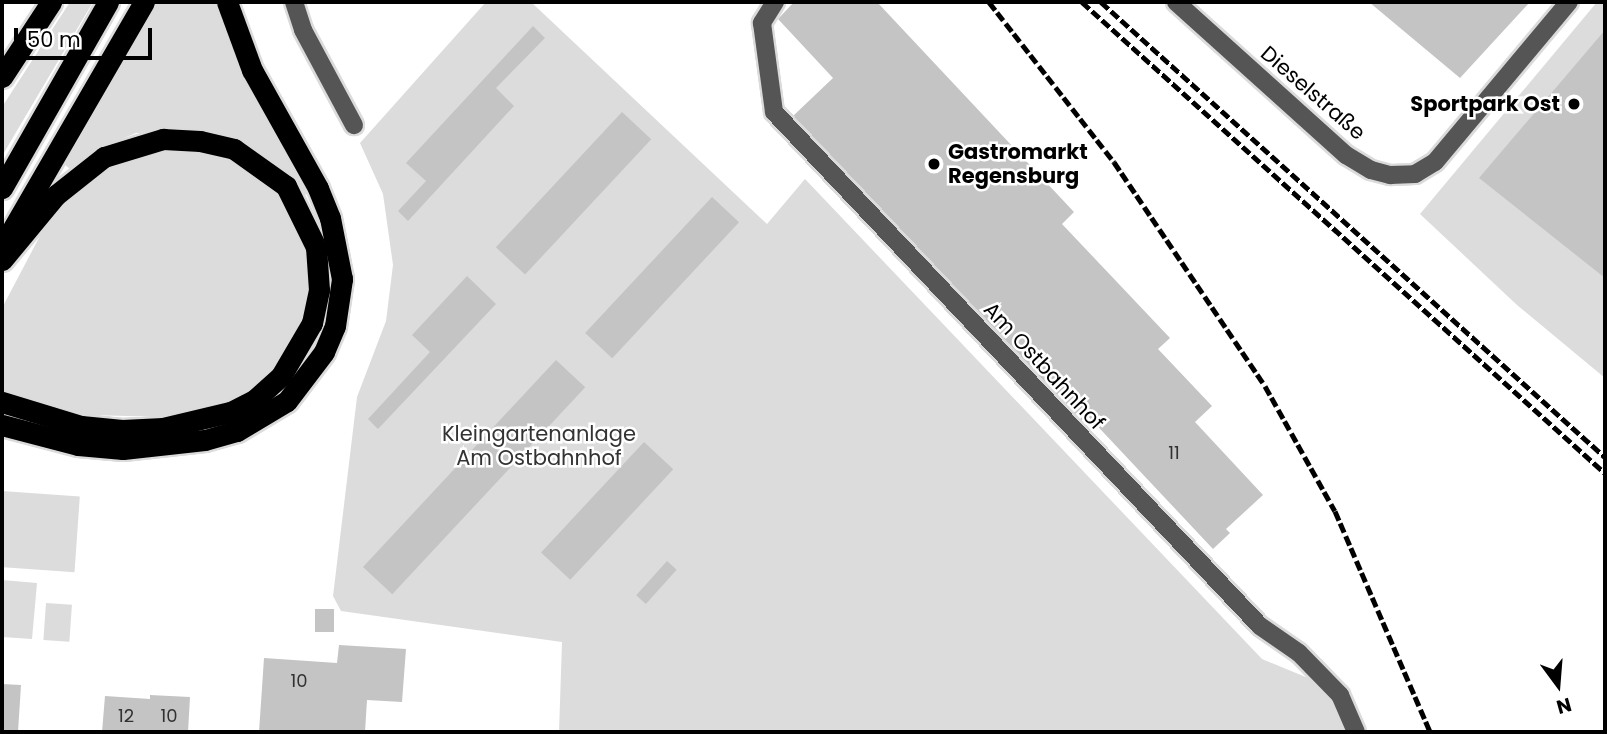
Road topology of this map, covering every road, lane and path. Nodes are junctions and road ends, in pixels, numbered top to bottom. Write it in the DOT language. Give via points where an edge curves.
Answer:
graph roads {
  1 [pos="51,2"];
  2 [pos="108,2"];
  3 [pos="144,2"];
  4 [pos="227,2"];
  5 [pos="294,2"];
  6 [pos="775,2"];
  7 [pos="1175,2"];
  8 [pos="1569,2"];
  9 [pos="2,77"];
  10 [pos="354,125"];
  11 [pos="2,188"];
  12 [pos="2,250"];
  13 [pos="2,260"];
  14 [pos="2,402"];
  15 [pos="2,425"];
  16 [pos="1356,732"];
  1 -- 9 [label="highway"];
  2 -- 11 [label="highway"];
  3 -- 12 [label="highway" via="39,177"];
  4 -- 15 [label="highway" via="252,70 330,218 342,279 335,326 324,352 287,401 237,430 205,440 122,449 78,445"];
  5 -- 10 [label="street" via="303,30"];
  6 -- 16 [label="street, Am Ostbahnhof" via="762,23 774,112 1260,626 1299,653 1340,695"];
  7 -- 8 [label="street, Dieselstraße" via="1362,165 1391,175 1415,174 1436,162"];
  13 -- 14 [label="highway" via="56,195 104,157 163,139 200,141 234,149 286,186 316,247 319,290 312,323 281,376 254,400 230,412 163,428 122,430 81,426"];
}
